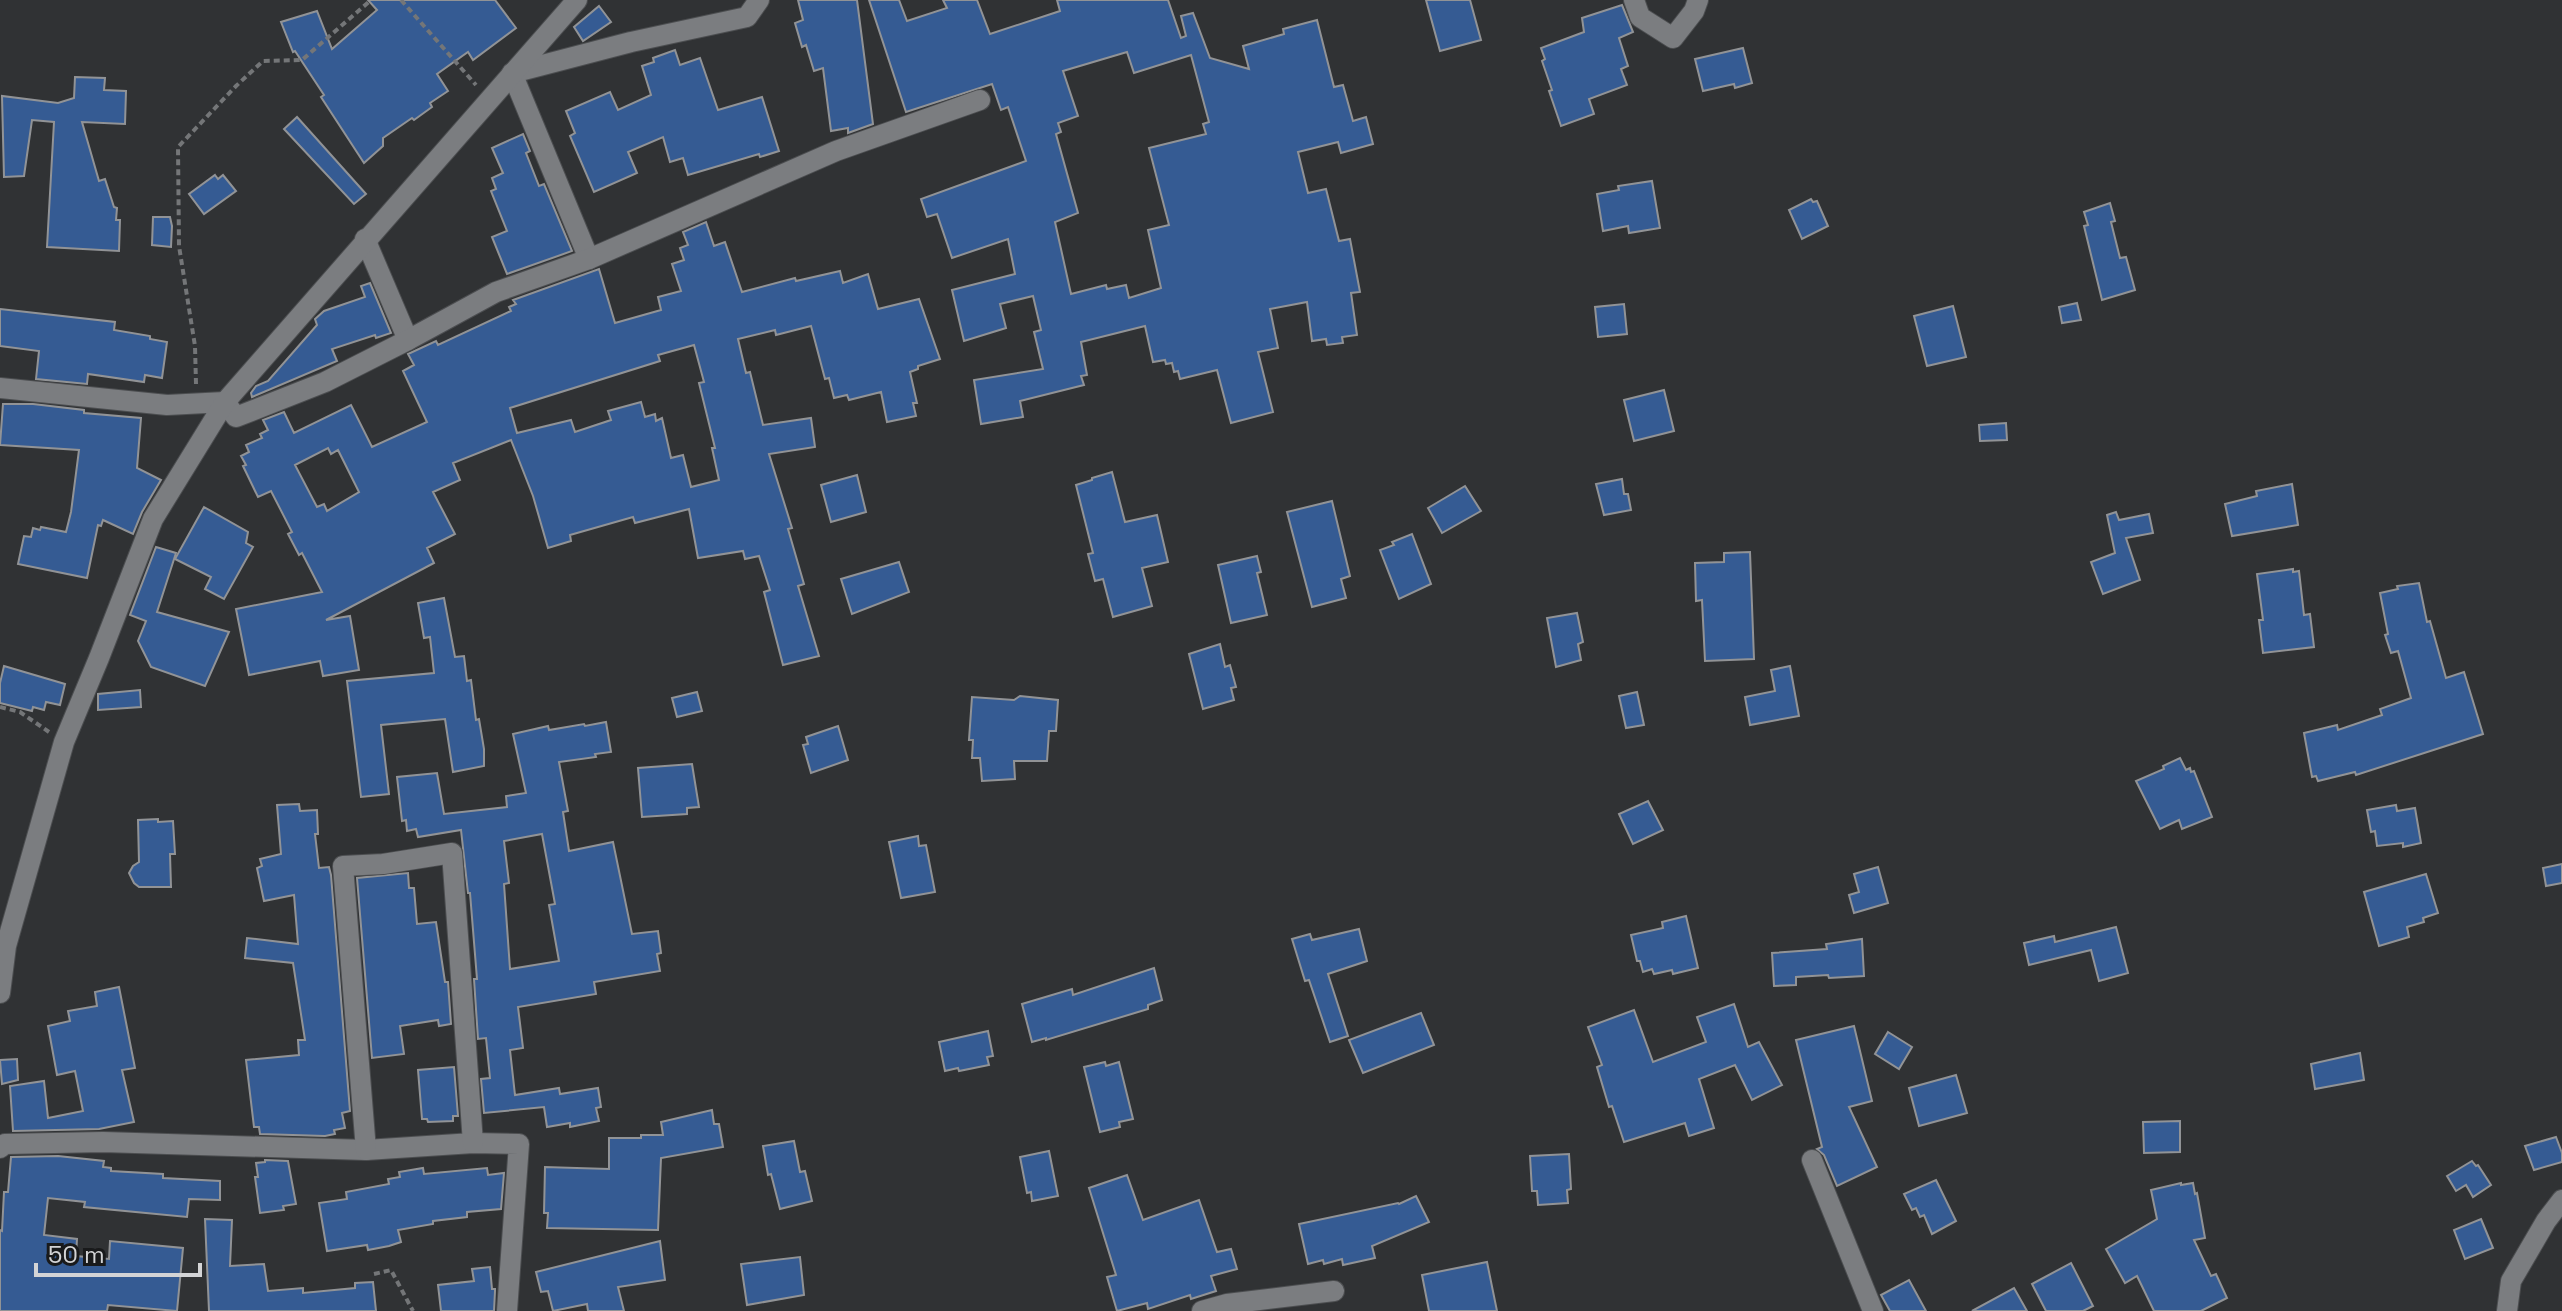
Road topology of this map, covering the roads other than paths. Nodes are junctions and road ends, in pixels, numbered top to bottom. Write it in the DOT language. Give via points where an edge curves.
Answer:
graph roads {
  1 [pos="577,0"];
  2 [pos="759,0"];
  3 [pos="1634,0"];
  4 [pos="1698,0"];
  5 [pos="512,73"];
  6 [pos="980,100"];
  7 [pos="365,239"];
  8 [pos="589,259"];
  9 [pos="408,340"];
  10 [pos="0,388"];
  11 [pos="225,402"];
  12 [pos="0,976"];
  13 [pos="0,993"];
  14 [pos="473,1143"];
  15 [pos="0,1148"];
  16 [pos="366,1150"];
  17 [pos="1812,1160"];
  18 [pos="2562,1200"];
  19 [pos="1334,1291"];
  20 [pos="507,1311"];
  21 [pos="1202,1311"];
  22 [pos="1873,1311"];
  23 [pos="2507,1311"];
  1 -- 5 [label="street"];
  2 -- 5 [label="street" via="747,17"];
  3 -- 4 [label="street" via="1640,17 1673,38"];
  5 -- 7 [label="street"];
  5 -- 8 [label="street"];
  6 -- 8 [label="street" via="836,151"];
  7 -- 9 [label="street"];
  7 -- 11 [label="street"];
  8 -- 9 [label="street" via="496,292"];
  9 -- 11 [label="street" via="325,382 236,417"];
  10 -- 11 [label="street" via="167,405"];
  11 -- 12 [label="street" via="153,519 64,742"];
  12 -- 13 [label="street"];
  14 -- 16 [label="street"];
  14 -- 16 [label="street" via="452,853 343,866"];
  14 -- 20 [label="street" via="519,1144"];
  15 -- 16 [label="street" via="103,1142"];
  17 -- 22 [label="street"];
  18 -- 23 [label="street" via="2511,1281"];
  19 -- 21 [label="street"];
}
